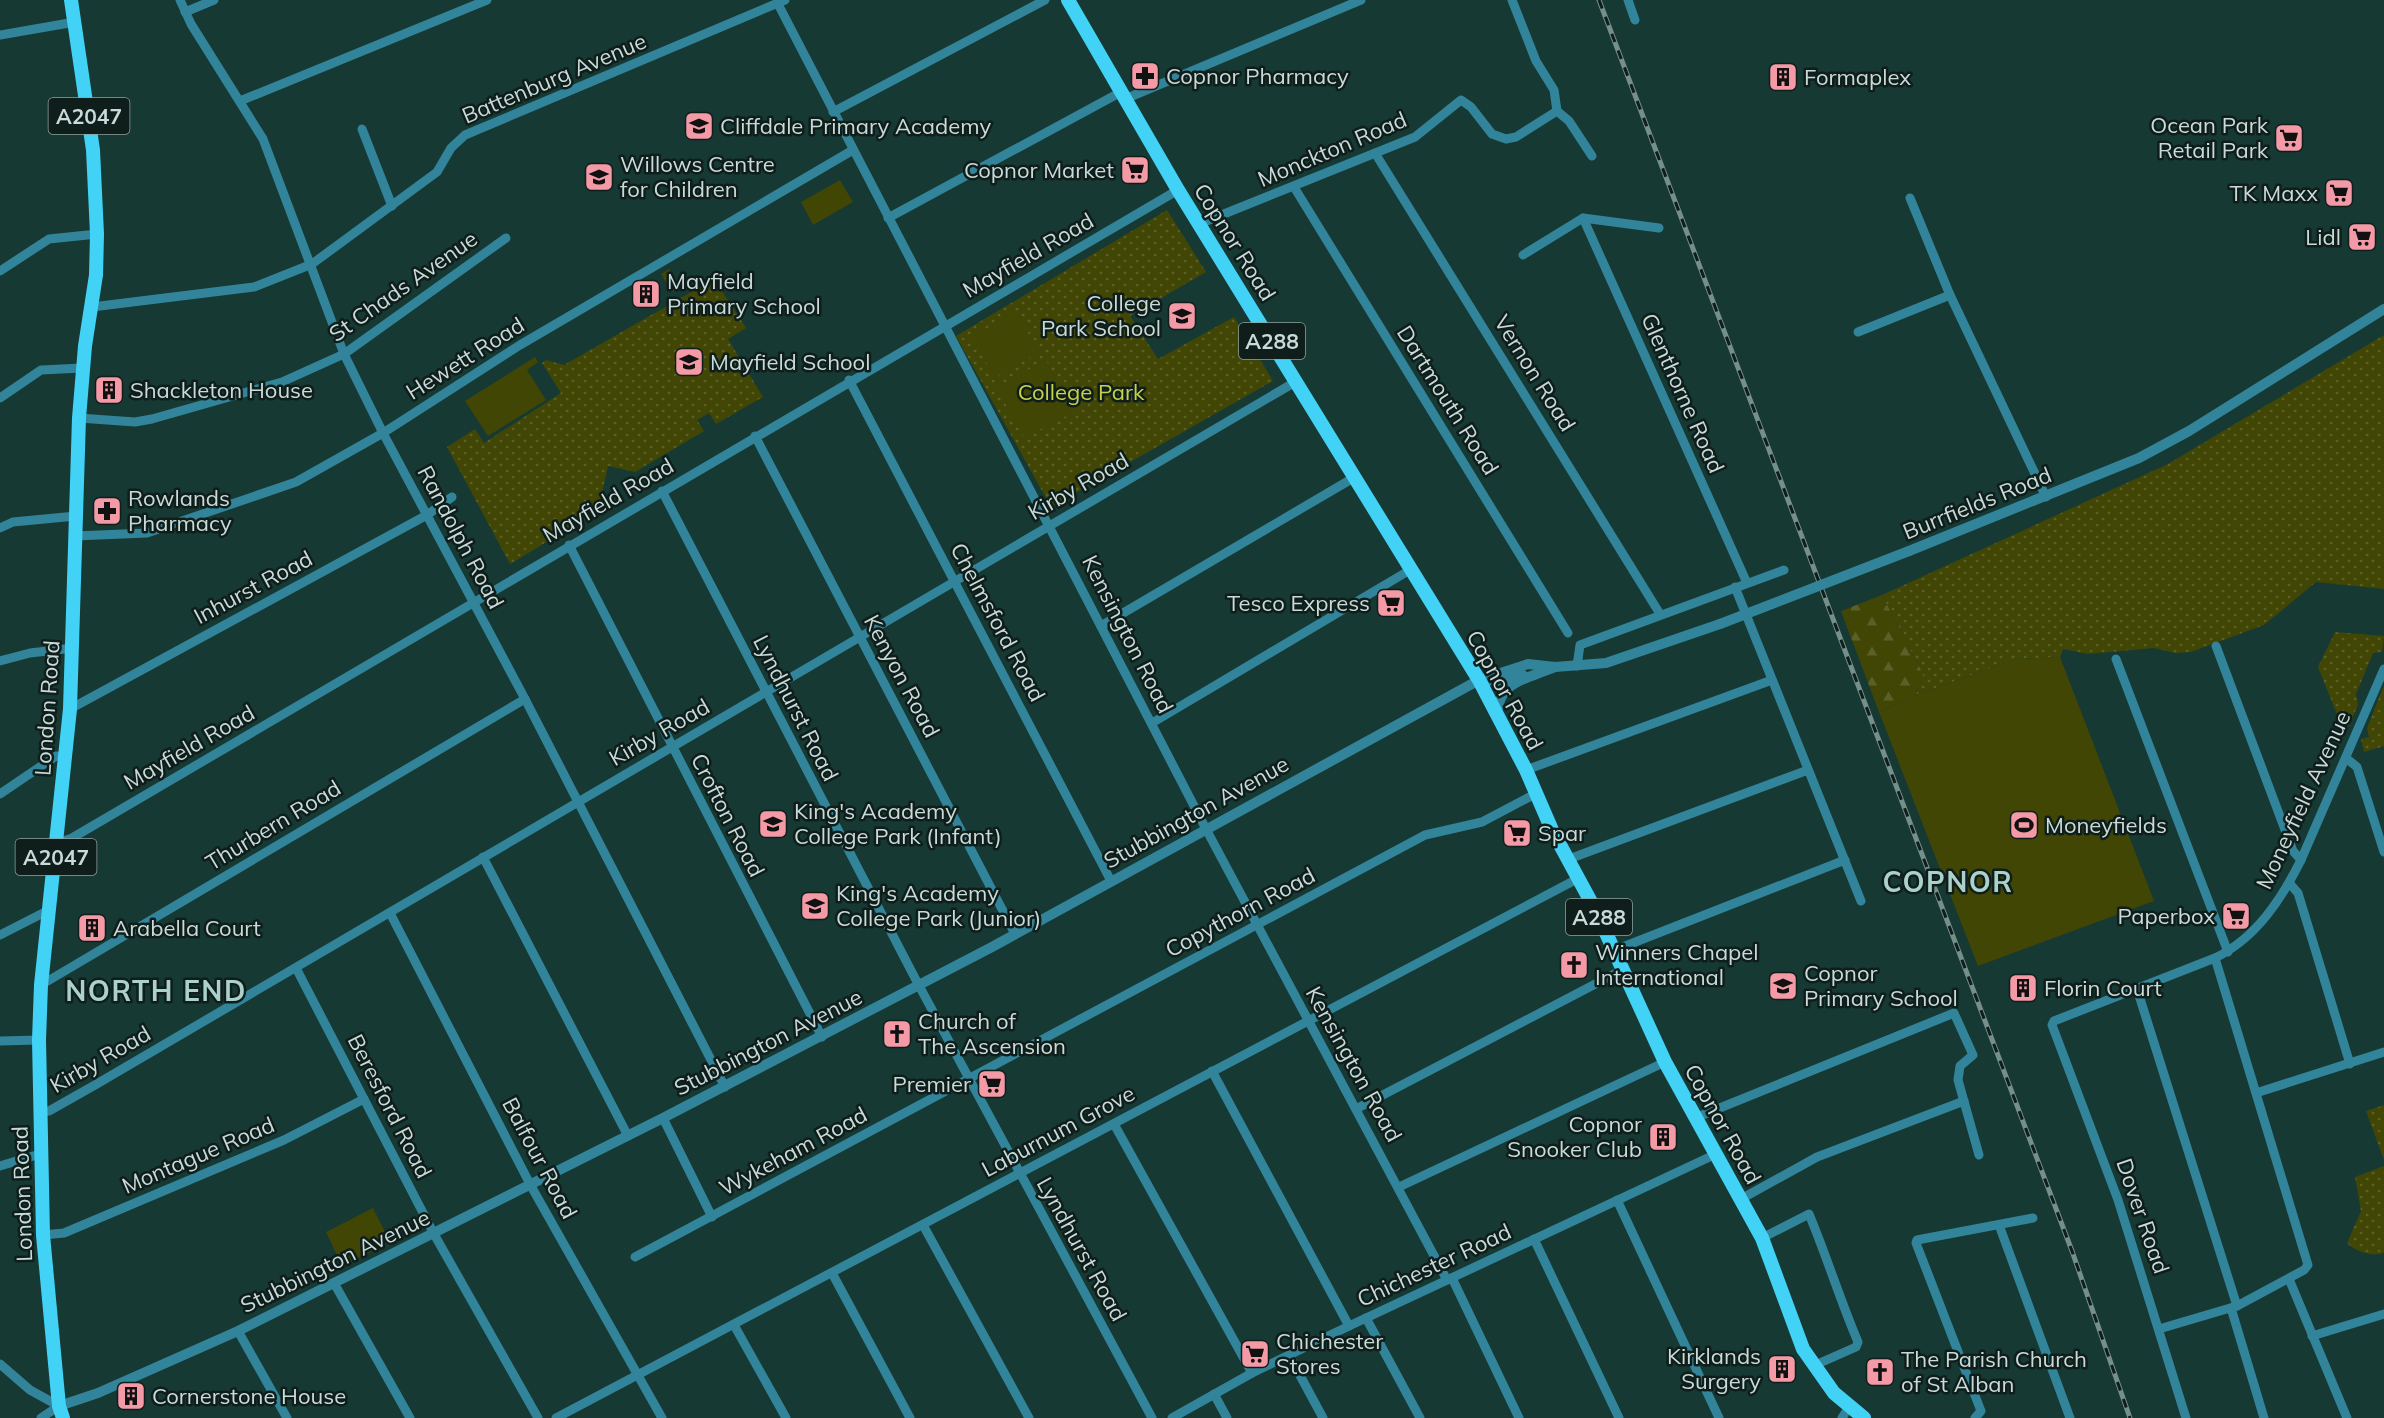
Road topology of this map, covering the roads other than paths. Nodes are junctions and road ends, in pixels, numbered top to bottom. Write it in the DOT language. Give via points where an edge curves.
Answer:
graph roads {
  1 [pos="71,0"];
  2 [pos="180,0"];
  3 [pos="214,0"];
  4 [pos="487,0"];
  5 [pos="1045,0"];
  6 [pos="1068,0"];
  7 [pos="1361,0"];
  8 [pos="1512,0"];
  9 [pos="1628,0"];
  10 [pos="781,2"];
  11 [pos="185,12"];
  12 [pos="1635,20"];
  13 [pos="75,22"];
  14 [pos="0,35"];
  15 [pos="1123,95"];
  16 [pos="240,101"];
  17 [pos="1557,111"];
  18 [pos="833,112"];
  19 [pos="362,129"];
  20 [pos="853,150"];
  21 [pos="1375,153"];
  22 [pos="1592,156"];
  23 [pos="1294,187"];
  24 [pos="1178,190"];
  25 [pos="1910,198"];
  26 [pos="392,206"];
  27 [pos="888,218"];
  28 [pos="1583,218"];
  29 [pos="1199,224"];
  30 [pos="1659,228"];
  31 [pos="97,234"];
  32 [pos="506,238"];
  33 [pos="1523,255"];
  34 [pos="312,264"];
  35 [pos="0,271"];
  36 [pos="1950,295"];
  37 [pos="92,307"];
  38 [pos="2384,309"];
  39 [pos="944,326"];
  40 [pos="1858,332"];
  41 [pos="344,354"];
  42 [pos="82,368"];
  43 [pos="849,380"];
  44 [pos="1297,381"];
  45 [pos="0,398"];
  46 [pos="80,418"];
  47 [pos="383,433"];
  48 [pos="755,436"];
  49 [pos="1355,477"];
  50 [pos="663,491"];
  51 [pos="2046,496"];
  52 [pos="452,497"];
  53 [pos="427,515"];
  54 [pos="76,516"];
  55 [pos="1050,525"];
  56 [pos="0,528"];
  57 [pos="75,537"];
  58 [pos="568,545"];
  59 [pos="1410,570"];
  60 [pos="1784,570"];
  61 [pos="955,580"];
  62 [pos="1747,583"];
  63 [pos="1735,587"];
  64 [pos="474,602"];
  65 [pos="1660,614"];
  66 [pos="1101,626"];
  67 [pos="1568,633"];
  68 [pos="859,637"];
  69 [pos="2216,646"];
  70 [pos="73,648"];
  71 [pos="2116,659"];
  72 [pos="0,661"];
  73 [pos="1577,666"];
  74 [pos="1556,667"];
  75 [pos="2384,669"];
  76 [pos="1479,680"];
  77 [pos="1772,680"];
  78 [pos="766,692"];
  79 [pos="525,699"];
  80 [pos="70,709"];
  81 [pos="1497,713"];
  82 [pos="1152,723"];
  83 [pos="672,748"];
  84 [pos="64,756"];
  85 [pos="2346,758"];
  86 [pos="1526,770"];
  87 [pos="1808,770"];
  88 [pos="0,794"];
  89 [pos="1535,794"];
  90 [pos="578,802"];
  91 [pos="1206,829"];
  92 [pos="58,843"];
  93 [pos="2384,852"];
  94 [pos="483,857"];
  95 [pos="1569,859"];
  96 [pos="1845,860"];
  97 [pos="2301,860"];
  98 [pos="1579,878"];
  99 [pos="1110,881"];
  100 [pos="2290,884"];
  101 [pos="1861,901"];
  102 [pos="49,910"];
  103 [pos="390,913"];
  104 [pos="1257,926"];
  105 [pos="1015,934"];
  106 [pos="0,936"];
  107 [pos="1615,950"];
  108 [pos="2228,952"];
  109 [pos="2215,958"];
  110 [pos="296,968"];
  111 [pos="1624,969"];
  112 [pos="41,985"];
  113 [pos="919,986"];
  114 [pos="2137,989"];
  115 [pos="1308,1021"];
  116 [pos="2053,1030"];
  117 [pos="822,1037"];
  118 [pos="39,1040"];
  119 [pos="0,1041"];
  120 [pos="2384,1052"];
  121 [pos="1665,1062"];
  122 [pos="2350,1064"];
  123 [pos="1212,1071"];
  124 [pos="969,1080"];
  125 [pos="725,1087"];
  126 [pos="2256,1093"];
  127 [pos="364,1099"];
  128 [pos="1964,1101"];
  129 [pos="1356,1109"];
  130 [pos="40,1112"];
  131 [pos="663,1118"];
  132 [pos="1695,1118"];
  133 [pos="1114,1124"];
  134 [pos="628,1136"];
  135 [pos="40,1154"];
  136 [pos="1716,1154"];
  137 [pos="1979,1155"];
  138 [pos="0,1166"];
  139 [pos="1019,1174"];
  140 [pos="531,1186"];
  141 [pos="1399,1187"];
  142 [pos="1741,1199"];
  143 [pos="1617,1200"];
  144 [pos="712,1217"];
  145 [pos="2033,1218"];
  146 [pos="923,1225"];
  147 [pos="1999,1225"];
  148 [pos="434,1234"];
  149 [pos="43,1235"];
  150 [pos="1762,1238"];
  151 [pos="1534,1239"];
  152 [pos="636,1257"];
  153 [pos="832,1273"];
  154 [pos="1450,1279"];
  155 [pos="2289,1279"];
  156 [pos="334,1284"];
  157 [pos="2234,1307"];
  158 [pos="2384,1314"];
  159 [pos="1366,1318"];
  160 [pos="734,1325"];
  161 [pos="1349,1326"];
  162 [pos="2159,1329"];
  163 [pos="238,1331"];
  164 [pos="2312,1336"];
  165 [pos="1289,1355"];
  166 [pos="0,1364"];
  167 [pos="1813,1366"];
  168 [pos="1252,1373"];
  169 [pos="638,1375"];
  170 [pos="1214,1394"];
  171 [pos="61,1412"];
  172 [pos="1846,1412"];
  173 [pos="41,1418"];
  174 [pos="287,1418"];
  175 [pos="410,1418"];
  176 [pos="537,1418"];
  177 [pos="556,1418"];
  178 [pos="662,1418"];
  179 [pos="786,1418"];
  180 [pos="910,1418"];
  181 [pos="1029,1418"];
  182 [pos="1152,1418"];
  183 [pos="1172,1418"];
  184 [pos="1227,1418"];
  185 [pos="1323,1418"];
  186 [pos="1420,1418"];
  187 [pos="1519,1418"];
  188 [pos="1619,1418"];
  189 [pos="1719,1418"];
  190 [pos="1864,1418"];
  191 [pos="1976,1418"];
  192 [pos="2070,1418"];
  193 [pos="2186,1418"];
  194 [pos="2264,1418"];
  195 [pos="2347,1418"];
  1 -- 13 [label="main road, London Road / A2047"];
  2 -- 11 [label="street, Randolph Road"];
  3 -- 11 [label="street"];
  4 -- 16 [label="street"];
  5 -- 18 [label="street"];
  6 -- 15 [label="main road, Copnor Road / A288"];
  7 -- 15 [label="street"];
  8 -- 17 [label="street" via="1536,61 1554,90"];
  9 -- 12 [label="street"];
  10 -- 18 [label="street, Kensington Road"];
  10 -- 26 [label="street, Battenburg Avenue" via="465,135 451,148 437,172"];
  11 -- 16 [label="street, Randolph Road"];
  13 -- 14 [label="street"];
  13 -- 31 [label="main road, London Road / A2047" via="93,150"];
  15 -- 24 [label="main road, Copnor Road / A288"];
  15 -- 27 [label="street"];
  16 -- 34 [label="street, Randolph Road" via="267,147"];
  17 -- 21 [label="street, Monckton Road" via="1516,137 1506,139 1492,134 1461,100 1423,132"];
  17 -- 22 [label="street" via="1569,121"];
  18 -- 20 [label="street, Kensington Road"];
  19 -- 26 [label="street"];
  20 -- 27 [label="street, Kensington Road"];
  20 -- 47 [label="street, Hewett Road" via="520,345"];
  21 -- 23 [label="street, Monckton Road"];
  21 -- 65 [label="street, Vernon Road"];
  23 -- 29 [label="street, Monckton Road"];
  23 -- 67 [label="street, Dartmouth Road"];
  24 -- 29 [label="main road, Copnor Road / A288"];
  24 -- 39 [label="street, Mayfield Road"];
  25 -- 36 [label="street"];
  26 -- 34 [label="street, Battenburg Avenue"];
  27 -- 39 [label="street, Kensington Road"];
  28 -- 30 [label="street"];
  28 -- 33 [label="street"];
  28 -- 62 [label="street, Glenthorne Road"];
  29 -- 44 [label="main road, Copnor Road / A288"];
  31 -- 35 [label="street" via="49,239"];
  31 -- 37 [label="main road, London Road / A2047"];
  32 -- 41 [label="street, St Chads Avenue"];
  34 -- 37 [label="street, Battenburg Avenue" via="254,287"];
  34 -- 41 [label="street, Randolph Road"];
  36 -- 40 [label="street"];
  36 -- 51 [label="street"];
  37 -- 42 [label="main road, London Road / A2047"];
  38 -- 51 [label="street, Burrfields Road" via="2189,431 2139,458"];
  39 -- 43 [label="street, Mayfield Road"];
  39 -- 55 [label="street, Kensington Road"];
  41 -- 46 [label="street, St Chads Avenue" via="282,382 152,419 135,422"];
  41 -- 47 [label="street, Randolph Road"];
  42 -- 45 [label="street" via="41,370"];
  42 -- 46 [label="main road, London Road / A2047"];
  43 -- 48 [label="street, Mayfield Road"];
  43 -- 61 [label="street, Chelmsford Road"];
  44 -- 49 [label="main road, Copnor Road / A288"];
  44 -- 55 [label="street, Kirby Road"];
  46 -- 54 [label="main road, London Road / A2047"];
  47 -- 53 [label="street, Randolph Road"];
  47 -- 57 [label="street, Hewett Road" via="296,482 206,513 137,535"];
  48 -- 50 [label="street, Mayfield Road"];
  48 -- 68 [label="street, Kenyon Road"];
  49 -- 59 [label="main road, Copnor Road / A288"];
  49 -- 66 [label="street"];
  50 -- 58 [label="street, Mayfield Road"];
  50 -- 78 [label="street, Lyndhurst Road"];
  51 -- 73 [label="street, Burrfields Road, bridge" via="1720,624 1628,656"];
  52 -- 53 [label="street, Inhurst Road"];
  53 -- 64 [label="street, Randolph Road"];
  53 -- 80 [label="street, Inhurst Road"];
  54 -- 56 [label="street" via="13,522"];
  54 -- 57 [label="main road, London Road / A2047"];
  55 -- 61 [label="street, Kirby Road"];
  55 -- 66 [label="street, Kensington Road"];
  57 -- 70 [label="main road, London Road / A2047"];
  58 -- 64 [label="street, Mayfield Road"];
  58 -- 83 [label="street, Crofton Road"];
  59 -- 76 [label="main road, Copnor Road / A288"];
  59 -- 82 [label="street"];
  60 -- 62 [label="street"];
  61 -- 68 [label="street, Kirby Road"];
  61 -- 99 [label="street, Chelmsford Road"];
  62 -- 63 [label="street"];
  63 -- 65 [label="street"];
  63 -- 77 [label="street"];
  64 -- 79 [label="street, Randolph Road"];
  64 -- 92 [label="street, Mayfield Road"];
  65 -- 73 [label="street" via="1580,645"];
  66 -- 82 [label="street, Kensington Road"];
  68 -- 78 [label="street, Kirby Road"];
  68 -- 105 [label="street, Kenyon Road"];
  69 -- 97 [label="street" via="2293,851"];
  70 -- 72 [label="street"];
  70 -- 80 [label="main road, London Road / A2047"];
  71 -- 108 [label="street"];
  73 -- 74 [label="street, Burrfields Road"];
  74 -- 76 [label="street, Burrfields Road" via="1528,664"];
  74 -- 81 [label="street, Burrfields Road" via="1504,689"];
  75 -- 85 [label="street, Moneyfield Avenue"];
  76 -- 81 [label="main road, Copnor Road / A288"];
  76 -- 91 [label="street, Stubbington Avenue"];
  77 -- 86 [label="street"];
  77 -- 87 [label="street"];
  78 -- 83 [label="street, Kirby Road"];
  78 -- 113 [label="street, Lyndhurst Road"];
  79 -- 90 [label="street, Randolph Road"];
  79 -- 112 [label="street, Thurbern Road"];
  80 -- 84 [label="main road, London Road / A2047"];
  81 -- 86 [label="main road, Copnor Road / A288"];
  82 -- 91 [label="street, Kensington Road"];
  83 -- 90 [label="street, Kirby Road"];
  83 -- 117 [label="street, Crofton Road"];
  84 -- 88 [label="street" via="56,756"];
  84 -- 92 [label="main road, London Road / A2047"];
  85 -- 93 [label="street" via="2357,767"];
  85 -- 97 [label="street, Moneyfield Avenue"];
  86 -- 89 [label="main road, Copnor Road / A288"];
  87 -- 95 [label="street"];
  87 -- 96 [label="street"];
  89 -- 95 [label="main road, Copnor Road / A288"];
  89 -- 104 [label="street, Copythorn Road" via="1482,822 1425,835"];
  90 -- 94 [label="street, Kirby Road"];
  90 -- 125 [label="street, Randolph Road"];
  91 -- 99 [label="street, Stubbington Avenue"];
  91 -- 104 [label="street, Kensington Road"];
  92 -- 102 [label="main road, London Road / A2047"];
  94 -- 103 [label="street, Kirby Road"];
  94 -- 134 [label="street"];
  95 -- 98 [label="main road, Copnor Road / A288"];
  96 -- 101 [label="street"];
  96 -- 107 [label="street"];
  97 -- 100 [label="street, Moneyfield Avenue"];
  98 -- 107 [label="main road, Copnor Road / A288"];
  98 -- 115 [label="street, Laburnum Grove"];
  99 -- 105 [label="street, Stubbington Avenue"];
  100 -- 108 [label="street, Moneyfield Avenue" via="2258,927"];
  100 -- 122 [label="street" via="2298,893"];
  102 -- 106 [label="street"];
  102 -- 112 [label="main road, London Road / A2047"];
  103 -- 110 [label="street, Kirby Road"];
  103 -- 140 [label="street, Balfour Road"];
  104 -- 115 [label="street, Kensington Road"];
  104 -- 124 [label="street, Copythorn Road"];
  105 -- 113 [label="street, Stubbington Avenue"];
  107 -- 111 [label="main road, Copnor Road / A288"];
  108 -- 109 [label="street, Moneyfield Avenue"];
  109 -- 114 [label="street, Moneyfield Avenue"];
  109 -- 126 [label="street"];
  110 -- 127 [label="street, Beresford Road"];
  110 -- 130 [label="street, Kirby Road" via="49,1111"];
  111 -- 121 [label="main road, Copnor Road / A288"];
  111 -- 129 [label="street"];
  112 -- 118 [label="main road, London Road / A2047"];
  113 -- 117 [label="street, Stubbington Avenue"];
  113 -- 124 [label="street, Lyndhurst Road"];
  114 -- 116 [label="street, Moneyfield Avenue" via="2054,1021"];
  114 -- 157 [label="street"];
  115 -- 123 [label="street, Laburnum Grove"];
  115 -- 129 [label="street, Kensington Road"];
  116 -- 162 [label="street, Dover Road" via="2118,1200"];
  117 -- 125 [label="street, Stubbington Avenue"];
  118 -- 119 [label="street"];
  118 -- 130 [label="main road, London Road / A2047"];
  120 -- 122 [label="street"];
  121 -- 132 [label="main road, Copnor Road / A288"];
  121 -- 141 [label="street"];
  122 -- 126 [label="street"];
  123 -- 133 [label="street, Laburnum Grove"];
  123 -- 161 [label="street"];
  124 -- 139 [label="street, Lyndhurst Road"];
  124 -- 144 [label="street, Wykeham Road"];
  125 -- 131 [label="street, Stubbington Avenue"];
  126 -- 155 [label="street" via="2307,1260 2304,1270"];
  127 -- 148 [label="street, Beresford Road"];
  127 -- 149 [label="street, Montague Road" via="284,1140 64,1233"];
  128 -- 132 [label="street" via="1958,1072 1973,1055 1957,1016 1950,1013"];
  128 -- 137 [label="street"];
  128 -- 142 [label="street" via="1817,1157"];
  129 -- 141 [label="street, Kensington Road"];
  130 -- 135 [label="main road, London Road / A2047"];
  131 -- 134 [label="street, Stubbington Avenue"];
  131 -- 144 [label="street"];
  132 -- 136 [label="main road, Copnor Road / A288"];
  133 -- 139 [label="street, Laburnum Grove"];
  133 -- 168 [label="street"];
  134 -- 140 [label="street, Stubbington Avenue"];
  135 -- 138 [label="street"];
  135 -- 149 [label="main road, London Road / A2047"];
  136 -- 142 [label="main road, Copnor Road / A288"];
  136 -- 143 [label="street, Chichester Road"];
  139 -- 146 [label="street, Laburnum Grove"];
  139 -- 182 [label="street, Lyndhurst Road"];
  140 -- 148 [label="street, Stubbington Avenue"];
  140 -- 169 [label="street, Balfour Road"];
  141 -- 154 [label="street, Kensington Road"];
  142 -- 150 [label="main road, Copnor Road / A288"];
  143 -- 151 [label="street, Chichester Road"];
  143 -- 189 [label="street"];
  144 -- 152 [label="street, Wykeham Road"];
  145 -- 147 [label="street"];
  146 -- 153 [label="street, Laburnum Grove"];
  146 -- 181 [label="street"];
  147 -- 191 [label="street" via="1916,1243 1980,1411"];
  147 -- 192 [label="street"];
  148 -- 156 [label="street, Stubbington Avenue"];
  148 -- 176 [label="street, Beresford Road"];
  149 -- 171 [label="main road, London Road / A2047"];
  150 -- 167 [label="main road, Copnor Road / A288" via="1796,1332"];
  150 -- 167 [label="street" via="1809,1214 1858,1342 1856,1347"];
  151 -- 154 [label="street, Chichester Road"];
  151 -- 188 [label="street"];
  153 -- 160 [label="street, Laburnum Grove"];
  153 -- 180 [label="street"];
  154 -- 159 [label="street, Chichester Road"];
  154 -- 187 [label="street, Kensington Road"];
  155 -- 157 [label="street"];
  155 -- 164 [label="street"];
  156 -- 163 [label="street, Stubbington Avenue"];
  156 -- 175 [label="street"];
  157 -- 162 [label="street"];
  157 -- 194 [label="street"];
  158 -- 164 [label="street"];
  159 -- 161 [label="street, Chichester Road"];
  159 -- 186 [label="street"];
  160 -- 169 [label="street, Laburnum Grove"];
  160 -- 179 [label="street"];
  161 -- 165 [label="street, Chichester Road"];
  162 -- 193 [label="street, Dover Road"];
  163 -- 171 [label="street, Stubbington Avenue"];
  163 -- 174 [label="street"];
  164 -- 195 [label="street"];
  165 -- 168 [label="street, Chichester Road"];
  165 -- 185 [label="street"];
  166 -- 171 [label="street"];
  167 -- 172 [label="main road, Copnor Road / A288"];
  168 -- 170 [label="street, Chichester Road"];
  169 -- 177 [label="street, Laburnum Grove"];
  169 -- 178 [label="street, Balfour Road"];
  170 -- 183 [label="street, Chichester Road"];
  170 -- 184 [label="street"];
  171 -- 173 [label="street"];
  172 -- 190 [label="main road, Copnor Road / A288"];
}
